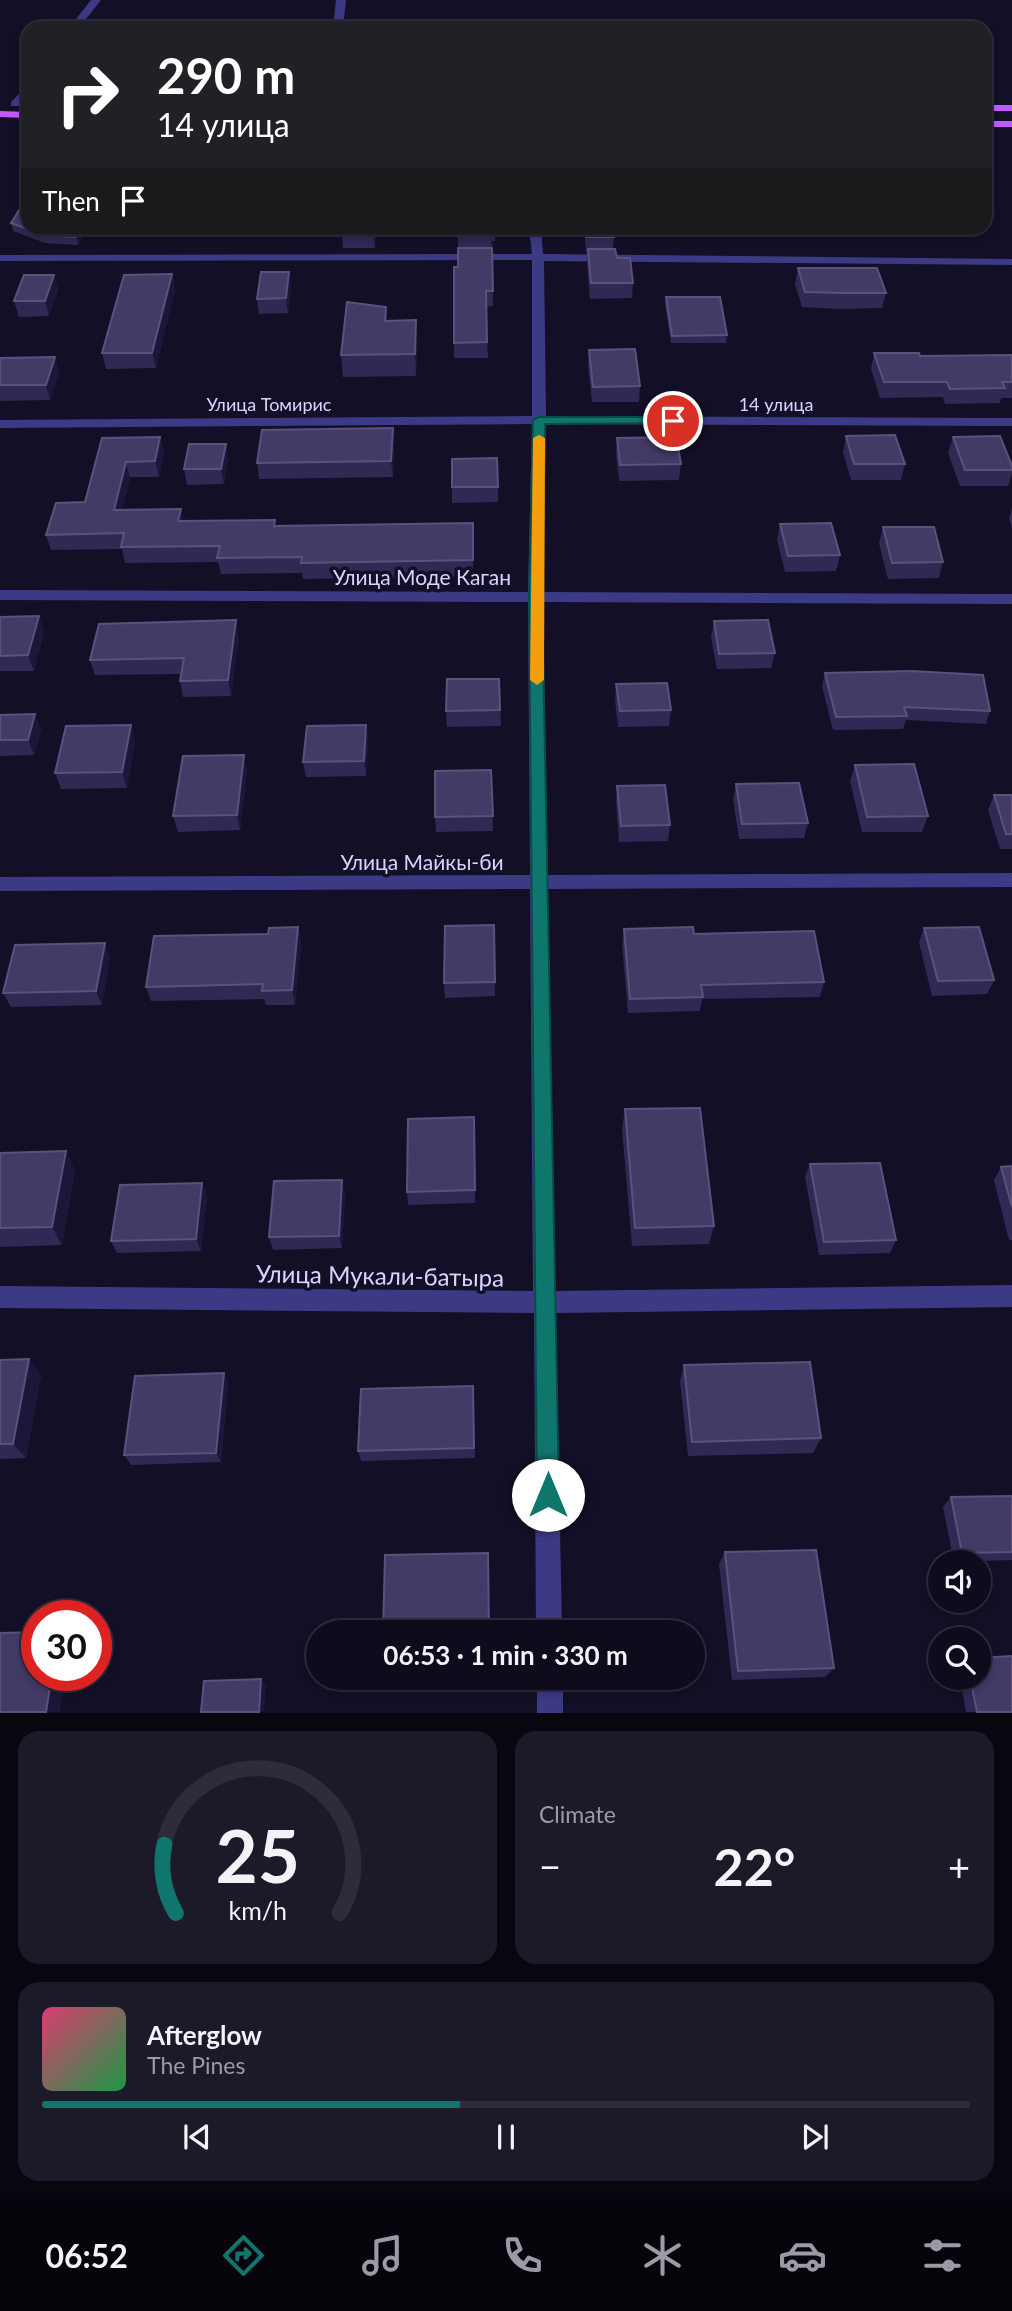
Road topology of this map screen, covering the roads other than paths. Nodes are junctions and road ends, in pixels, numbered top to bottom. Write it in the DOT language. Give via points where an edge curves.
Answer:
graph roads {
  1 [pos="96,0"];
  2 [pos="341,0"];
  3 [pos="80,21"];
  4 [pos="339,21"];
  5 [pos="21,97"];
  6 [pos="0,104"];
  7 [pos="15,104"];
  8 [pos="21,104"];
  9 [pos="992,108"];
  10 [pos="1012,108"];
  11 [pos="0,114"];
  12 [pos="21,115"];
  13 [pos="992,124"];
  14 [pos="1012,124"];
  15 [pos="536,235"];
  16 [pos="538,257"];
  17 [pos="0,258"];
  18 [pos="1012,262"];
  19 [pos="539,420"];
  20 [pos="1012,422"];
  21 [pos="0,424"];
  22 [pos="0,595"];
  23 [pos="536,597"];
  24 [pos="1012,599"];
  25 [pos="1012,880"];
  26 [pos="541,883"];
  27 [pos="0,884"];
  28 [pos="1012,1296"];
  29 [pos="0,1297"];
  30 [pos="547,1302"];
  31 [pos="549,1620"];
  32 [pos="550,1690"];
  33 [pos="550,1713"];
  1 -- 3 [label="street"];
  2 -- 4 [label="street"];
  5 -- 7 [label="street"];
  6 -- 7 [label="main road"];
  7 -- 8 [label="main road"];
  9 -- 10 [label="main road"];
  11 -- 12 [label="main road"];
  13 -- 14 [label="main road"];
  15 -- 16 [label="street"];
  16 -- 17 [label="street"];
  16 -- 18 [label="street"];
  16 -- 19 [label="street"];
  19 -- 20 [label="street, 14 улица"];
  19 -- 21 [label="street, Улица Томирис"];
  19 -- 23 [label="street"];
  22 -- 23 [label="street, Улица Моде Каган"];
  23 -- 24 [label="street, Улица Моде Каган"];
  23 -- 26 [label="street"];
  25 -- 26 [label="street, Улица Майкы-би"];
  26 -- 27 [label="street, Улица Майкы-би"];
  26 -- 30 [label="street"];
  28 -- 30 [label="street, Улица Мукали-батыра"];
  29 -- 30 [label="street, Улица Мукали-батыра"];
  30 -- 31 [label="street"];
  32 -- 33 [label="street"];
}
